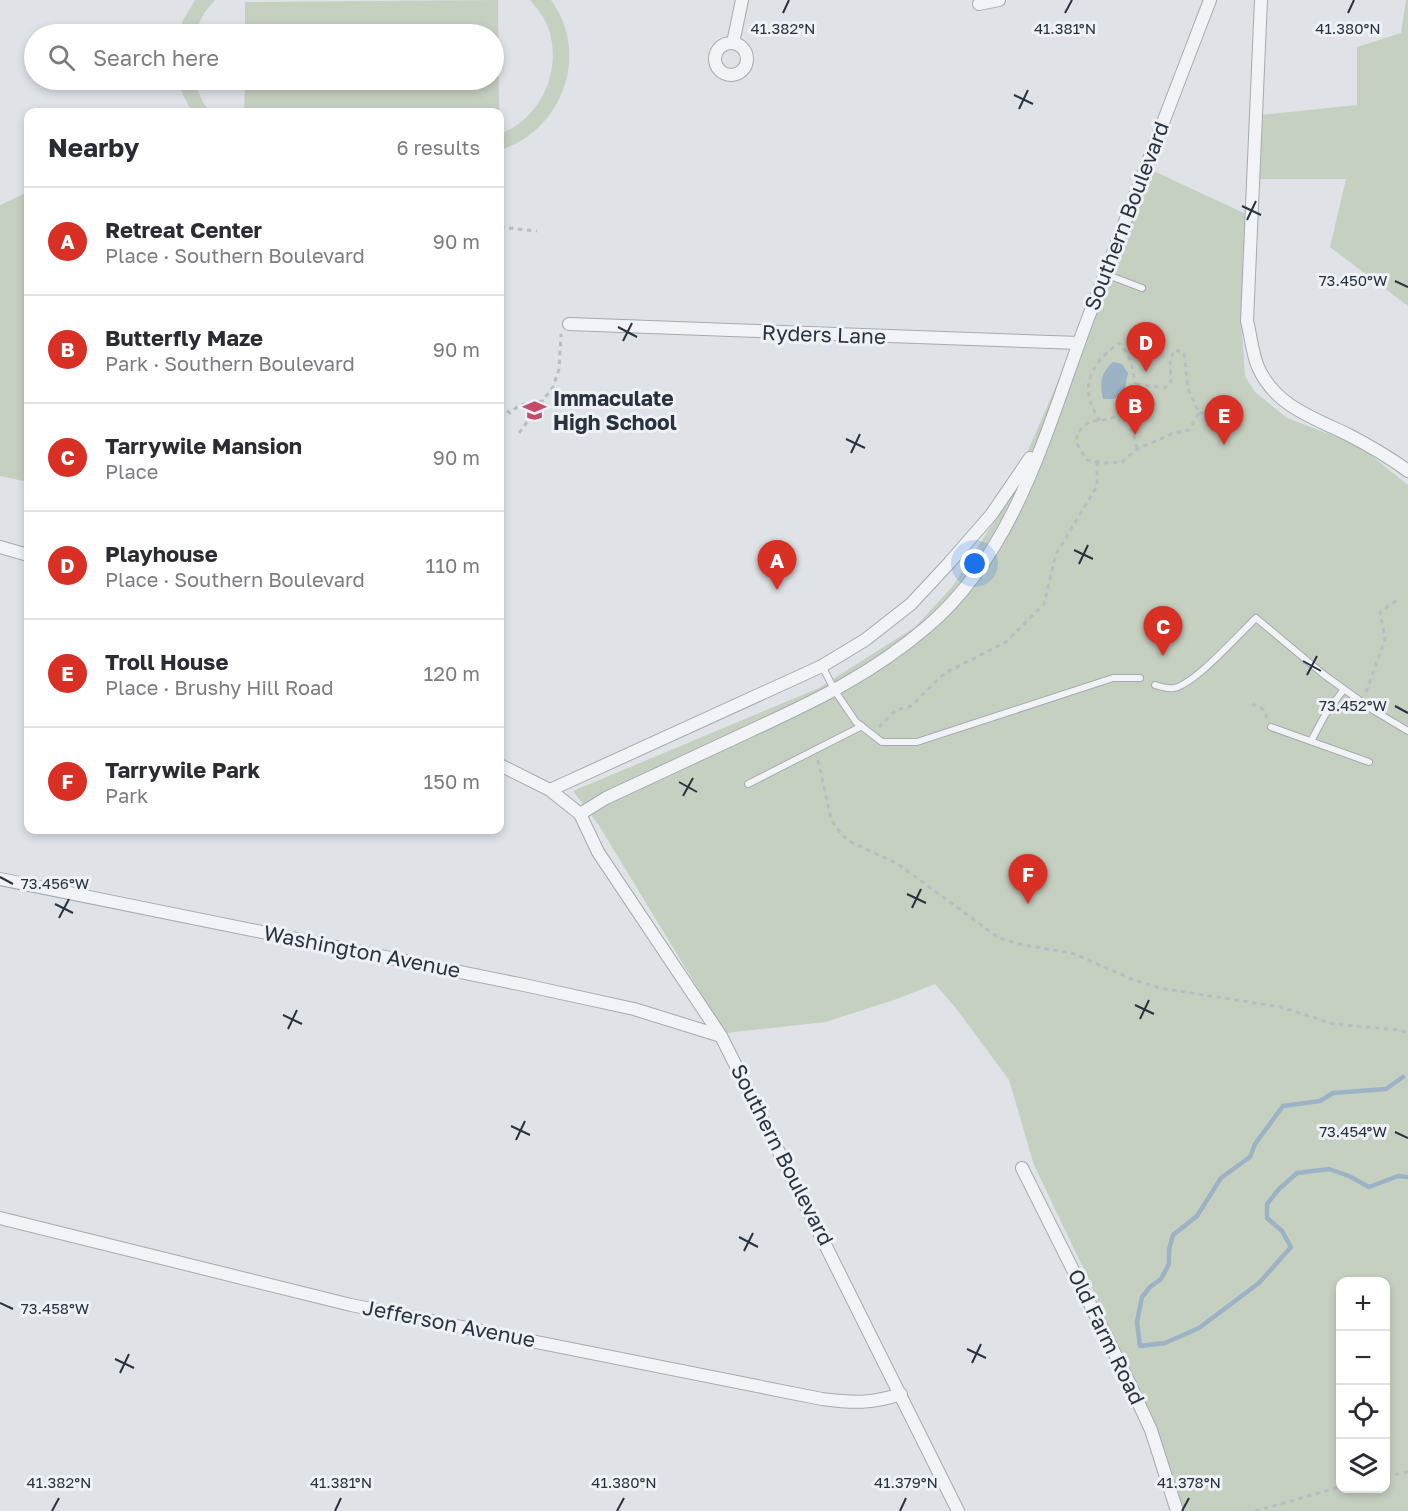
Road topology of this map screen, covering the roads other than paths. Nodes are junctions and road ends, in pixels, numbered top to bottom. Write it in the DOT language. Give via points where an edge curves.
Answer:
graph roads {
  1 [pos="742,0"];
  2 [pos="999,0"];
  3 [pos="1210,0"];
  4 [pos="1261,0"];
  5 [pos="979,4"];
  6 [pos="733,43"];
  7 [pos="1105,274"];
  8 [pos="1142,288"];
  9 [pos="565,324"];
  10 [pos="1079,343"];
  11 [pos="1047,433"];
  12 [pos="1408,471"];
  13 [pos="0,547"];
  14 [pos="24,554"];
  15 [pos="822,666"];
  16 [pos="1140,678"];
  17 [pos="1155,685"];
  18 [pos="1344,689"];
  19 [pos="835,691"];
  20 [pos="862,726"];
  21 [pos="1271,727"];
  22 [pos="1408,731"];
  23 [pos="1311,741"];
  24 [pos="1369,762"];
  25 [pos="504,767"];
  26 [pos="748,784"];
  27 [pos="550,790"];
  28 [pos="580,814"];
  29 [pos="0,879"];
  30 [pos="721,1036"];
  31 [pos="1022,1168"];
  32 [pos="0,1218"];
  33 [pos="901,1394"];
  34 [pos="958,1511"];
  35 [pos="1177,1511"];
  1 -- 6 [label="street"];
  2 -- 5 [label="street"];
  3 -- 7 [label="street, Southern Boulevard"];
  4 -- 12 [label="street" via="1248,321 1258,367 1274,391 1299,412 1388,456"];
  7 -- 8 [label="lane"];
  7 -- 10 [label="street, Southern Boulevard"];
  9 -- 10 [label="street, Ryders Lane"];
  10 -- 11 [label="street, Southern Boulevard"];
  11 -- 15 [label="street, Southern Boulevard" via="991,515 911,604 865,640"];
  11 -- 19 [label="street, Southern Boulevard" via="1005,531 971,581 930,625 881,663"];
  13 -- 14 [label="street"];
  15 -- 19 [label="lane"];
  15 -- 27 [label="street, Southern Boulevard"];
  16 -- 20 [label="lane" via="1113,678 917,742 882,742"];
  17 -- 18 [label="lane" via="1174,688 1191,680 1256,618"];
  18 -- 22 [label="lane"];
  18 -- 23 [label="lane"];
  19 -- 20 [label="lane"];
  19 -- 28 [label="street, Southern Boulevard" via="606,798"];
  20 -- 26 [label="lane"];
  21 -- 23 [label="lane"];
  23 -- 24 [label="lane"];
  25 -- 27 [label="street"];
  27 -- 28 [label="street, Southern Boulevard"];
  28 -- 30 [label="street, Southern Boulevard" via="598,852"];
  29 -- 30 [label="street, Washington Avenue" via="524,985 634,1010"];
  30 -- 33 [label="street, Southern Boulevard"];
  31 -- 35 [label="street, Old Farm Road" via="1146,1419"];
  32 -- 33 [label="street, Jefferson Avenue" via="351,1305 810,1397 851,1402 879,1401"];
  33 -- 34 [label="street, Southern Boulevard"];
}
